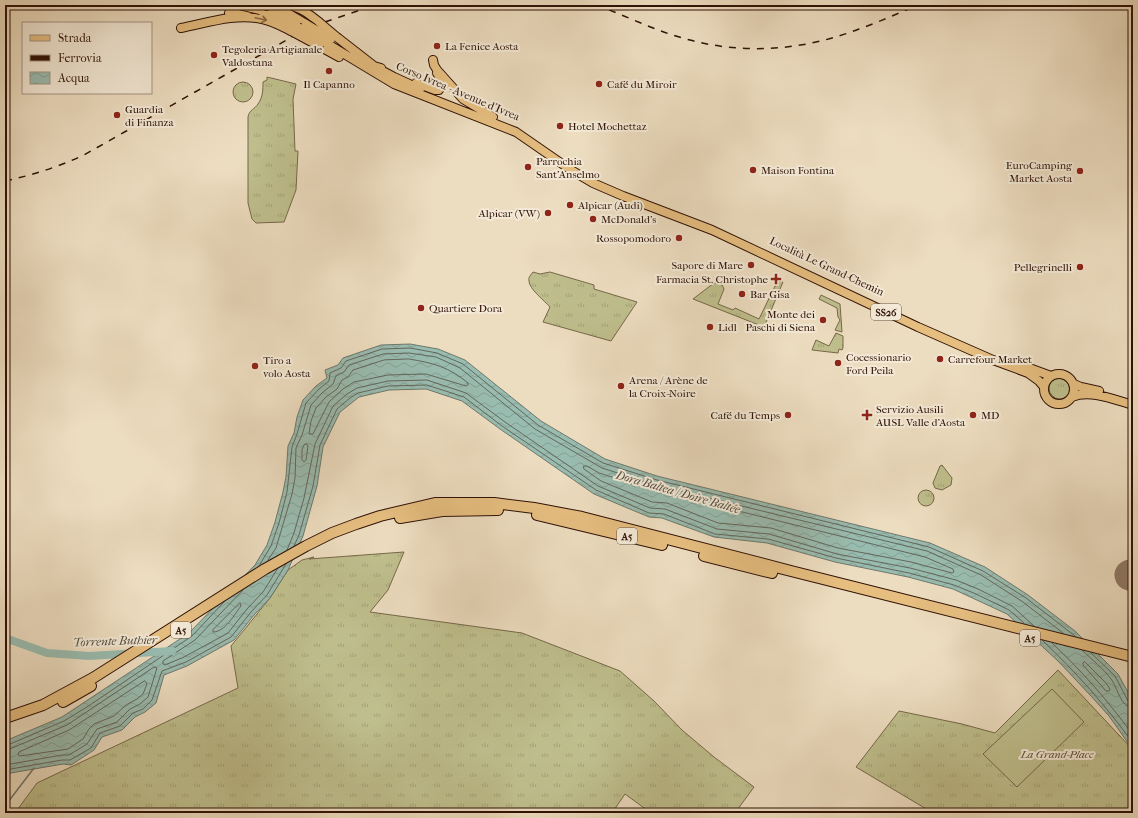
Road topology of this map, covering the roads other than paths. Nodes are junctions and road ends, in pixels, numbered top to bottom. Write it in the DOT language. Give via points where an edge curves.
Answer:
graph roads {
  1 [pos="239,5"];
  2 [pos="286,5"];
  3 [pos="264,7"];
  4 [pos="248,10"];
  5 [pos="299,28"];
  6 [pos="329,41"];
  7 [pos="434,60"];
  8 [pos="374,66"];
  9 [pos="429,69"];
  10 [pos="440,76"];
  11 [pos="493,117"];
  12 [pos="727,234"];
  13 [pos="1051,376"];
  14 [pos="1074,384"];
  15 [pos="1044,387"];
  16 [pos="1072,397"];
  17 [pos="1133,400"];
  18 [pos="1133,405"];
  19 [pos="928,608"];
  20 [pos="1133,657"];
  21 [pos="1133,664"];
  22 [pos="5,718"];
  23 [pos="5,725"];
  1 -- 3 [label="main road, bridge"];
  2 -- 6 [label="main road, bridge" via="309,13 319,22"];
  3 -- 5 [label="main road" via="289,14"];
  4 -- 5 [label="main road, one-way" via="182,25 250,17"];
  5 -- 6 [label="main road, Corso Ivrea - Avenue d'Ivrea, bridge"];
  5 -- 6 [label="main road, bridge"];
  6 -- 8 [label="main road, SS26"];
  6 -- 12 [label="main road, Corso Ivrea - Avenue d'Ivrea" via="385,79 407,90 508,128 593,183"];
  7 -- 10 [label="main road"];
  8 -- 10 [label="main road" via="435,90 443,83"];
  8 -- 11 [label="main road, Corso Ivrea - Avenue d'Ivrea / SS26" via="415,87"];
  9 -- 10 [label="main road"];
  10 -- 11 [label="main road" via="463,99"];
  11 -- 12 [label="main road, Corso Ivrea - Avenue d'Ivrea / SS26" via="522,130 600,181 682,212"];
  12 -- 13 [label="main road, Località Le Grand-Chemin / SS26" via="951,336"];
  12 -- 15 [label="main road, Località Le Grand-Chemin / SS26" via="924,330 1028,373"];
  13 -- 14 [label="main road, Località Le Grand-Chemin" via="1064,374"];
  13 -- 15 [label="main road"];
  14 -- 16 [label="main road"];
  14 -- 17 [label="main road, Località Le Grand-Chemin"];
  15 -- 16 [label="main road, Località Le Grand-Chemin" via="1046,396 1054,403 1066,403"];
  16 -- 18 [label="main road, Località Le Grand-Chemin" via="1087,394"];
  19 -- 20 [label="highway, A5"];
  19 -- 21 [label="highway, A5"];
  19 -- 22 [label="highway, A5" via="582,516 494,503 435,503 380,516 332,533 278,562 93,678 43,705"];
  19 -- 23 [label="highway, A5" via="536,515 500,510 442,511 377,523 325,543 269,574 77,695 35,715"];
}
